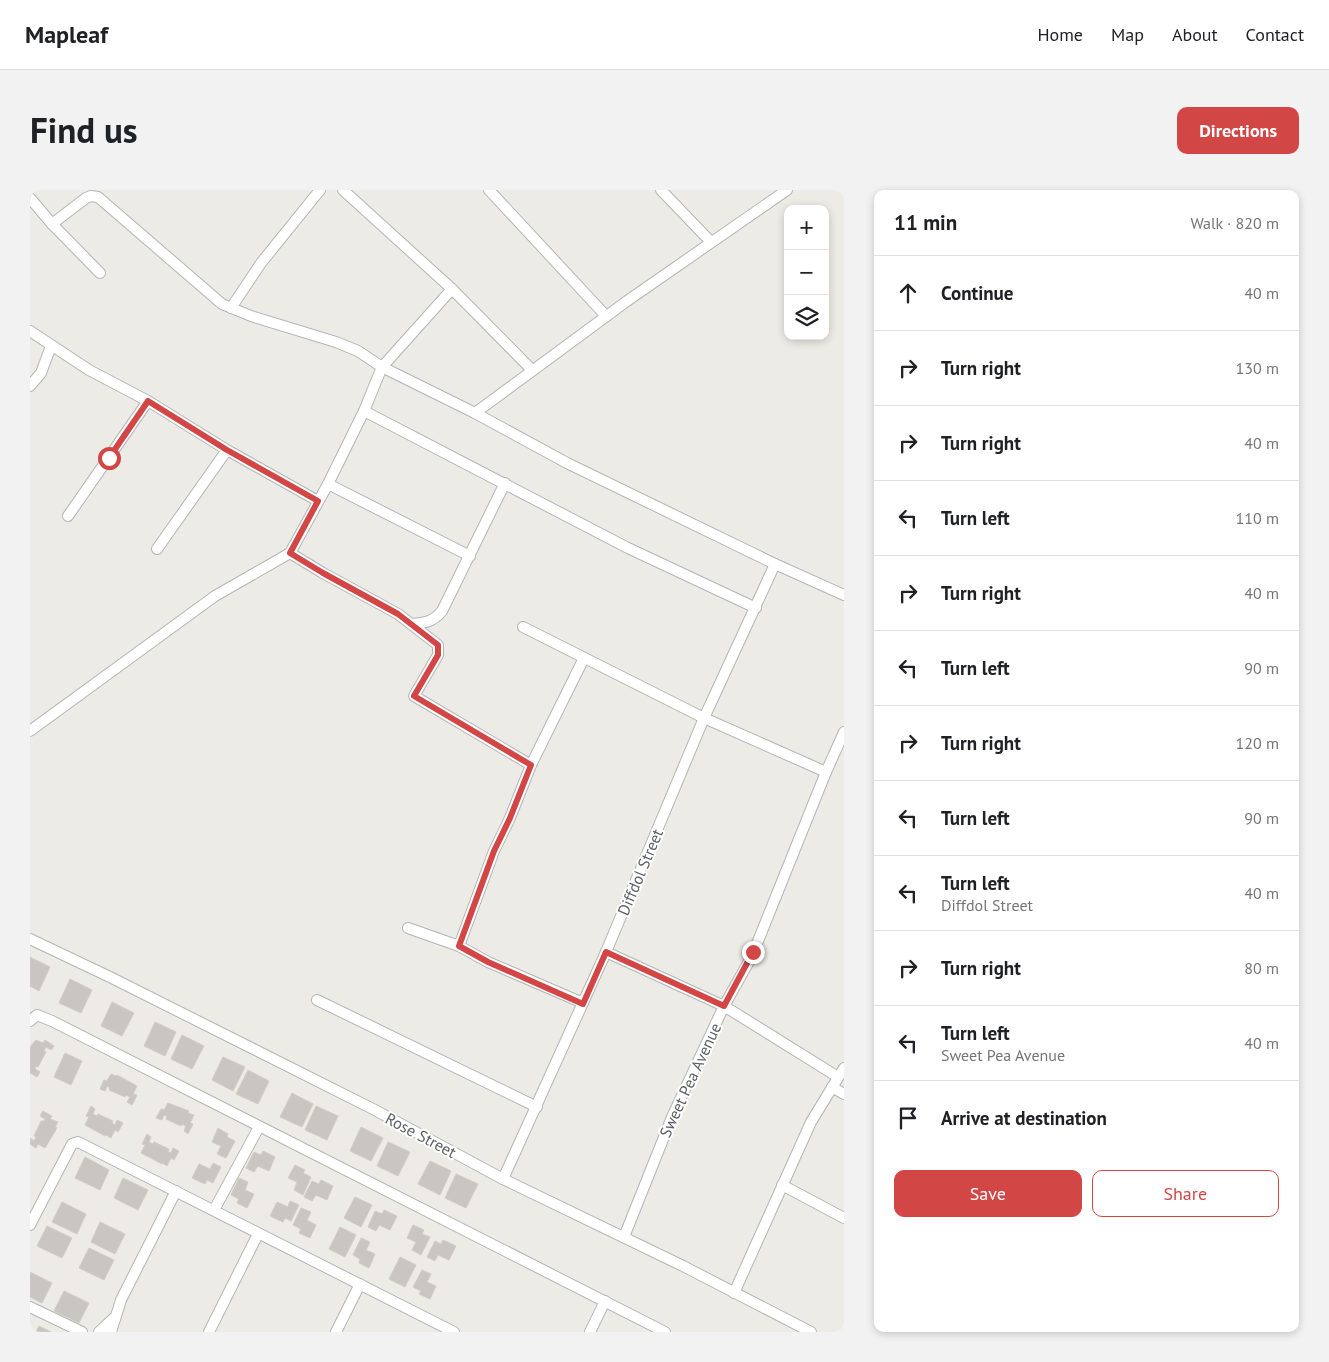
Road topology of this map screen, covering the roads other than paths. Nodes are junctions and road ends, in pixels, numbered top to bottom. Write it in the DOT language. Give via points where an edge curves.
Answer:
graph roads {
  1 [pos="320,190"];
  2 [pos="343,190"];
  3 [pos="489,190"];
  4 [pos="661,190"];
  5 [pos="787,190"];
  6 [pos="30,198"];
  7 [pos="52,224"];
  8 [pos="711,242"];
  9 [pos="100,273"];
  10 [pos="452,289"];
  11 [pos="231,308"];
  12 [pos="606,316"];
  13 [pos="30,331"];
  14 [pos="51,346"];
  15 [pos="382,367"];
  16 [pos="532,370"];
  17 [pos="30,386"];
  18 [pos="148,401"];
  19 [pos="364,411"];
  20 [pos="475,413"];
  21 [pos="227,450"];
  22 [pos="505,483"];
  23 [pos="328,484"];
  24 [pos="318,501"];
  25 [pos="68,516"];
  26 [pos="157,549"];
  27 [pos="290,553"];
  28 [pos="470,556"];
  29 [pos="776,564"];
  30 [pos="844,595"];
  31 [pos="756,608"];
  32 [pos="412,624"];
  33 [pos="523,626"];
  34 [pos="584,658"];
  35 [pos="704,718"];
  36 [pos="30,731"];
  37 [pos="844,732"];
  38 [pos="531,765"];
  39 [pos="826,772"];
  40 [pos="408,928"];
  41 [pos="30,939"];
  42 [pos="459,946"];
  43 [pos="606,952"];
  44 [pos="318,1000"];
  45 [pos="583,1004"];
  46 [pos="724,1006"];
  47 [pos="30,1021"];
  48 [pos="844,1068"];
  49 [pos="838,1077"];
  50 [pos="832,1087"];
  51 [pos="844,1094"];
  52 [pos="537,1108"];
  53 [pos="259,1127"];
  54 [pos="503,1179"];
  55 [pos="782,1185"];
  56 [pos="176,1191"];
  57 [pos="214,1210"];
  58 [pos="844,1218"];
  59 [pos="30,1226"];
  60 [pos="258,1234"];
  61 [pos="624,1237"];
  62 [pos="360,1284"];
  63 [pos="734,1293"];
  64 [pos="605,1301"];
  65 [pos="30,1307"];
  66 [pos="115,1317"];
  67 [pos="82,1332"];
  68 [pos="99,1332"];
  69 [pos="111,1332"];
  70 [pos="209,1332"];
  71 [pos="336,1332"];
  72 [pos="454,1332"];
  73 [pos="590,1332"];
  74 [pos="665,1332"];
  75 [pos="812,1332"];
  1 -- 11 [label="street" via="261,263"];
  2 -- 10 [label="street"];
  3 -- 12 [label="street"];
  4 -- 8 [label="street"];
  5 -- 8 [label="street"];
  6 -- 7 [label="street"];
  7 -- 9 [label="street"];
  7 -- 11 [label="street" via="86,198 98,197 222,304"];
  8 -- 12 [label="street"];
  10 -- 15 [label="street"];
  10 -- 16 [label="street"];
  11 -- 15 [label="street" via="336,342 358,351"];
  12 -- 16 [label="street"];
  13 -- 14 [label="street"];
  14 -- 17 [label="street" via="41,373"];
  14 -- 18 [label="street"];
  15 -- 19 [label="street"];
  15 -- 20 [label="street"];
  16 -- 20 [label="street"];
  18 -- 21 [label="street"];
  18 -- 25 [label="street"];
  19 -- 22 [label="street"];
  19 -- 23 [label="street"];
  20 -- 29 [label="street" via="567,463"];
  21 -- 24 [label="street"];
  21 -- 26 [label="street"];
  22 -- 28 [label="street"];
  22 -- 31 [label="street" via="628,548"];
  23 -- 24 [label="street"];
  23 -- 28 [label="street"];
  24 -- 27 [label="street"];
  27 -- 32 [label="street"];
  27 -- 36 [label="street" via="214,596"];
  28 -- 32 [label="street" via="442,611 428,622"];
  29 -- 30 [label="street"];
  29 -- 31 [label="street, Diffdol Street"];
  31 -- 35 [label="street, Diffdol Street"];
  32 -- 38 [label="street" via="438,645 438,655 414,696"];
  33 -- 34 [label="street"];
  34 -- 35 [label="street"];
  34 -- 38 [label="street"];
  35 -- 39 [label="street"];
  35 -- 43 [label="street, Diffdol Street"];
  37 -- 39 [label="street, Sweet Pea Avenue"];
  38 -- 42 [label="street" via="494,851"];
  39 -- 46 [label="street, Sweet Pea Avenue" via="752,956"];
  40 -- 42 [label="street"];
  41 -- 54 [label="street, Rose Street" via="356,1101"];
  42 -- 45 [label="street"];
  43 -- 45 [label="street, Diffdol Street"];
  43 -- 46 [label="street"];
  44 -- 52 [label="street"];
  45 -- 52 [label="street, Diffdol Street"];
  46 -- 49 [label="street"];
  46 -- 61 [label="street, Sweet Pea Avenue" via="672,1117"];
  47 -- 53 [label="street" via="39,1015"];
  48 -- 49 [label="street"];
  49 -- 50 [label="street"];
  50 -- 51 [label="street"];
  50 -- 55 [label="street" via="810,1122"];
  52 -- 54 [label="street, Diffdol Street"];
  53 -- 57 [label="street"];
  53 -- 64 [label="street"];
  54 -- 61 [label="street, Rose Street"];
  55 -- 58 [label="street"];
  55 -- 63 [label="street"];
  56 -- 57 [label="street"];
  56 -- 59 [label="street" via="87,1145 75,1142"];
  56 -- 66 [label="street"];
  57 -- 60 [label="street"];
  60 -- 62 [label="street"];
  60 -- 70 [label="street"];
  61 -- 63 [label="street, Rose Street"];
  62 -- 71 [label="street"];
  62 -- 72 [label="street"];
  63 -- 75 [label="street, Rose Street"];
  64 -- 73 [label="street"];
  64 -- 74 [label="street"];
  65 -- 67 [label="street"];
  66 -- 68 [label="street"];
  66 -- 69 [label="street"];
}
